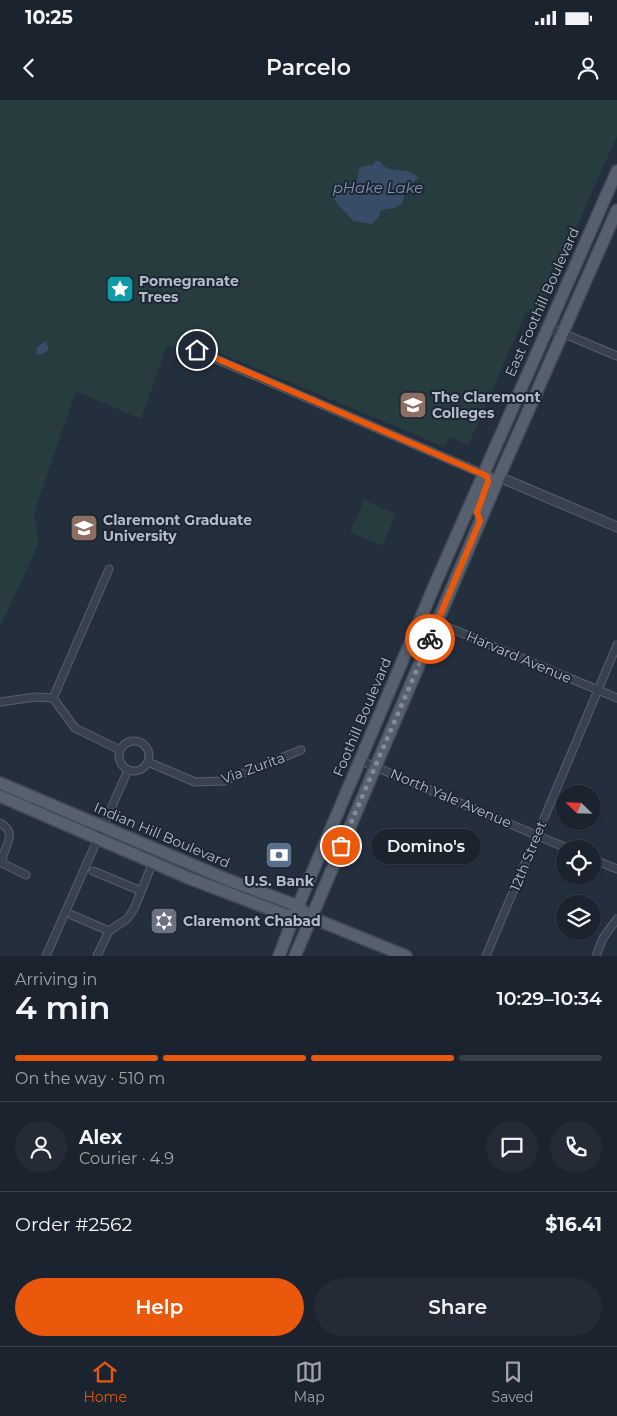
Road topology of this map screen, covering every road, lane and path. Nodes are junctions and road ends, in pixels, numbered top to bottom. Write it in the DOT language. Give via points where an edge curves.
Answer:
graph roads {
  1 [pos="617,171"];
  2 [pos="617,210"];
  3 [pos="548,327"];
  4 [pos="562,333"];
  5 [pos="181,344"];
  6 [pos="617,356"];
  7 [pos="505,425"];
  8 [pos="483,474"];
  9 [pos="499,477"];
  10 [pos="480,521"];
  11 [pos="617,527"];
  12 [pos="108,569"];
  13 [pos="421,616"];
  14 [pos="437,622"];
  15 [pos="617,645"];
  16 [pos="597,690"];
  17 [pos="53,698"];
  18 [pos="617,698"];
  19 [pos="0,702"];
  20 [pos="120,750"];
  21 [pos="301,750"];
  22 [pos="359,760"];
  23 [pos="148,762"];
  24 [pos="375,766"];
  25 [pos="128,770"];
  26 [pos="4,785"];
  27 [pos="1,801"];
  28 [pos="0,823"];
  29 [pos="103,826"];
  30 [pos="536,835"];
  31 [pos="98,838"];
  32 [pos="556,843"];
  33 [pos="153,862"];
  34 [pos="601,863"];
  35 [pos="617,869"];
  36 [pos="93,871"];
  37 [pos="26,875"];
  38 [pos="141,891"];
  39 [pos="298,906"];
  40 [pos="72,915"];
  41 [pos="310,917"];
  42 [pos="293,918"];
  43 [pos="617,919"];
  44 [pos="109,931"];
  45 [pos="399,955"];
  46 [pos="46,956"];
  47 [pos="97,956"];
  48 [pos="279,956"];
  49 [pos="295,956"];
  50 [pos="486,956"];
  51 [pos="596,956"];
  1 -- 3 [label="main road, East Foothill Boulevard"];
  2 -- 4 [label="main road"];
  3 -- 4 [label="street"];
  3 -- 7 [label="main road, East Foothill Boulevard"];
  4 -- 6 [label="street"];
  4 -- 9 [label="main road"];
  5 -- 8 [label="street"];
  7 -- 8 [label="main road, East Foothill Boulevard"];
  7 -- 9 [label="main road" via="504,440 494,465"];
  8 -- 10 [label="main road" via="489,478 477,508"];
  8 -- 13 [label="main road, Foothill Boulevard"];
  9 -- 10 [label="main road"];
  9 -- 11 [label="street"];
  10 -- 14 [label="main road"];
  12 -- 17 [label="street"];
  13 -- 14 [label="street, Harvard Avenue"];
  13 -- 22 [label="main road, Foothill Boulevard"];
  14 -- 16 [label="street, Harvard Avenue"];
  14 -- 24 [label="main road"];
  15 -- 16 [label="street, 12th Street"];
  16 -- 18 [label="street, Harvard Avenue"];
  16 -- 30 [label="street, 12th Street"];
  17 -- 19 [label="street"];
  17 -- 20 [label="street" via="75,728"];
  20 -- 23 [label="street" via="128,742 140,742 148,750"];
  20 -- 25 [label="street" via="120,762"];
  21 -- 23 [label="street, Via Zurita" via="224,782 195,782"];
  22 -- 24 [label="street, North Yale Avenue"];
  22 -- 39 [label="main road, Foothill Boulevard"];
  23 -- 25 [label="street" via="140,770"];
  24 -- 30 [label="street, North Yale Avenue"];
  24 -- 41 [label="main road"];
  25 -- 29 [label="street"];
  26 -- 27 [label="street"];
  26 -- 29 [label="main road, Indian Hill Boulevard"];
  27 -- 31 [label="main road, Indian Hill Boulevard"];
  28 -- 37 [label="street" via="9,829 10,834 2,863"];
  29 -- 31 [label="street"];
  29 -- 39 [label="main road, Indian Hill Boulevard"];
  30 -- 32 [label="street, North Yale Avenue"];
  30 -- 50 [label="street, 12th Street"];
  31 -- 33 [label="main road, Indian Hill Boulevard"];
  31 -- 46 [label="street"];
  33 -- 38 [label="street"];
  33 -- 42 [label="main road, Indian Hill Boulevard"];
  34 -- 35 [label="street"];
  36 -- 38 [label="street"];
  38 -- 44 [label="street" via="127,919"];
  39 -- 41 [label="main road, Indian Hill Boulevard"];
  39 -- 42 [label="main road, Foothill Boulevard"];
  40 -- 44 [label="street"];
  41 -- 42 [label="main road, Indian Hill Boulevard"];
  41 -- 45 [label="main road, Indian Hill Boulevard"];
  41 -- 49 [label="main road"];
  42 -- 48 [label="main road, Foothill Boulevard"];
  43 -- 51 [label="street" via="603,938"];
  44 -- 47 [label="street"];
}
